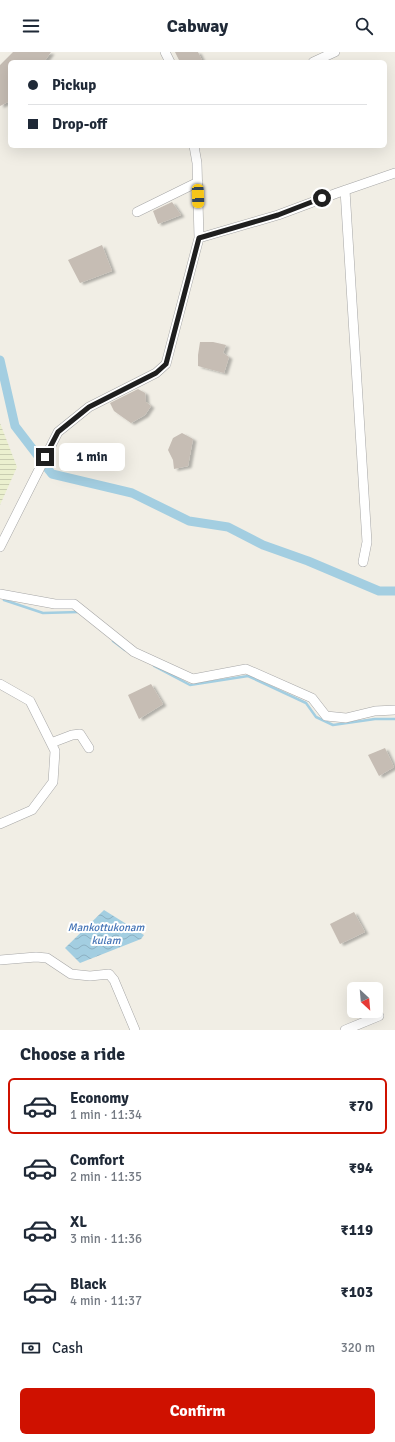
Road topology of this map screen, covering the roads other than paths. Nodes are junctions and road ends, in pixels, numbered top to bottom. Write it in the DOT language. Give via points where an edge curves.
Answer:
graph roads {
  1 [pos="335,52"];
  2 [pos="317,60"];
  3 [pos="194,148"];
  4 [pos="395,173"];
  5 [pos="198,182"];
  6 [pos="345,190"];
  7 [pos="137,212"];
  8 [pos="199,238"];
  9 [pos="0,547"];
  10 [pos="363,562"];
  11 [pos="0,594"];
  12 [pos="0,684"];
  13 [pos="395,710"];
  14 [pos="51,743"];
  15 [pos="88,748"];
  16 [pos="0,824"];
  17 [pos="0,960"];
  18 [pos="374,1018"];
  19 [pos="135,1030"];
  20 [pos="345,1030"];
  1 -- 2 [label="street"];
  3 -- 5 [label="street"];
  4 -- 6 [label="street"];
  5 -- 7 [label="street"];
  5 -- 8 [label="street"];
  6 -- 8 [label="street" via="278,215"];
  6 -- 10 [label="street" via="367,542"];
  8 -- 9 [label="street" via="166,364 156,373 89,407 58,432"];
  11 -- 13 [label="street" via="54,604 74,604 134,652 193,679 246,669 312,698 326,716 346,718 375,711"];
  12 -- 14 [label="street" via="30,702"];
  14 -- 15 [label="street" via="80,734"];
  14 -- 16 [label="street" via="55,751 53,782 32,810"];
  17 -- 19 [label="street" via="36,956 47,958 71,974 109,974 114,980"];
  18 -- 20 [label="street"];
}
